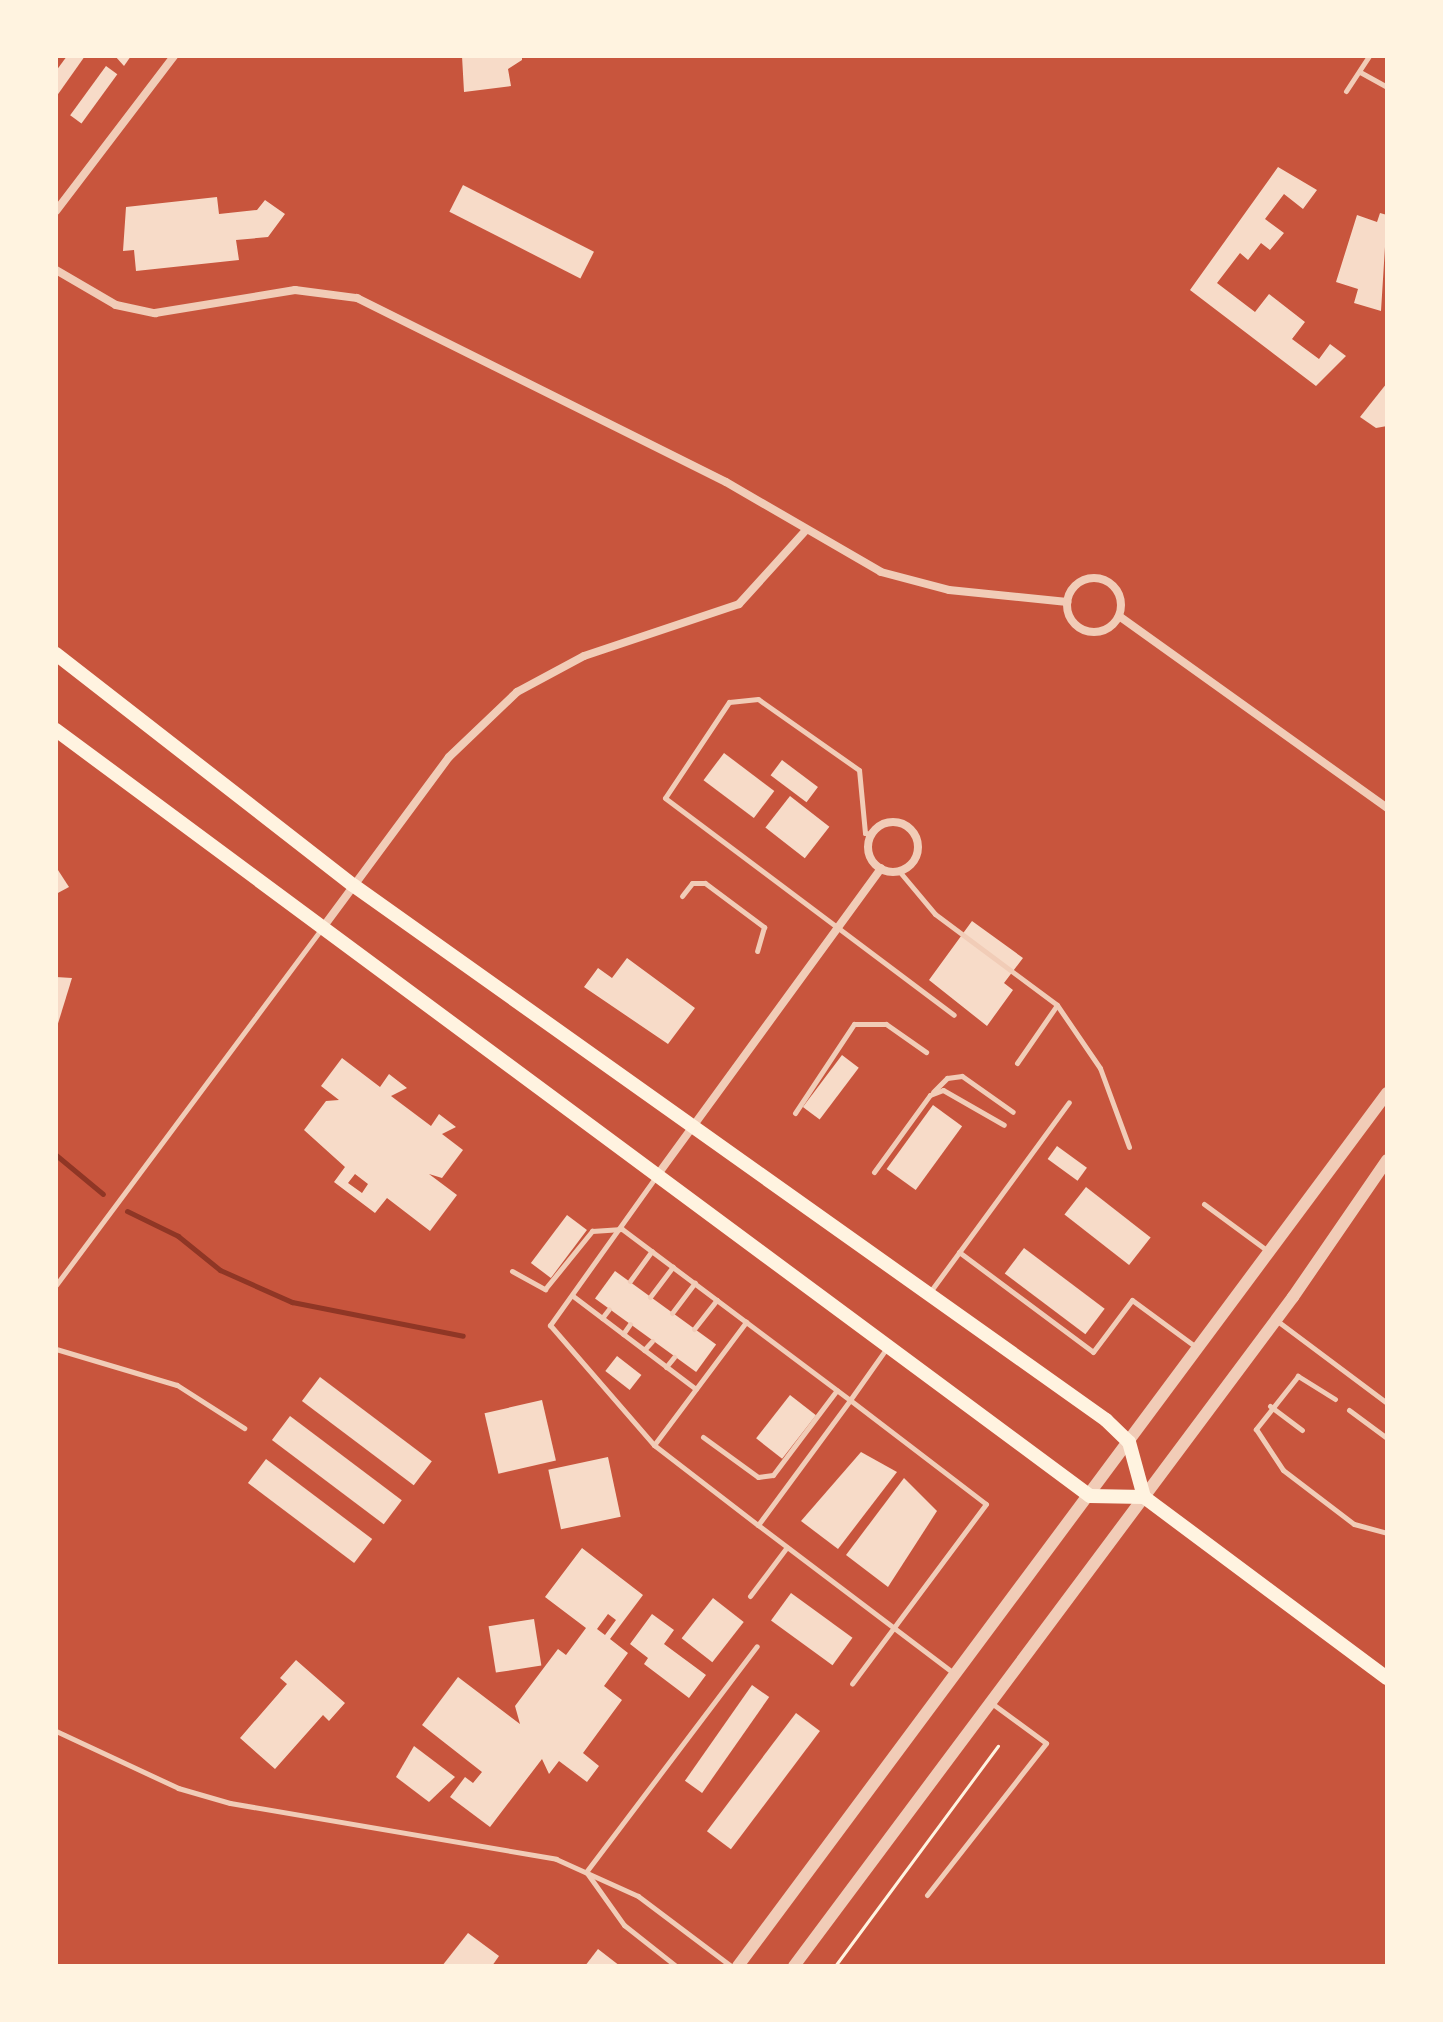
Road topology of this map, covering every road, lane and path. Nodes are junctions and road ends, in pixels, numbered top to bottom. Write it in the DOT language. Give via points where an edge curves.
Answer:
graph roads {
  1 [pos="174,56"];
  2 [pos="1369,56"];
  3 [pos="1360,72"];
  4 [pos="1387,87"];
  5 [pos="1346,91"];
  6 [pos="56,211"];
  7 [pos="56,270"];
  8 [pos="806,530"];
  9 [pos="1067,602"];
  10 [pos="1119,616"];
  11 [pos="56,654"];
  12 [pos="56,730"];
  13 [pos="1387,808"];
  14 [pos="872,834"];
  15 [pos="881,868"];
  16 [pos="899,871"];
  17 [pos="353,885"];
  18 [pos="682,896"];
  19 [pos="840,928"];
  20 [pos="321,930"];
  21 [pos="757,951"];
  22 [pos="1057,1005"];
  23 [pos="954,1015"];
  24 [pos="926,1052"];
  25 [pos="1017,1063"];
  26 [pos="1387,1093"];
  27 [pos="930,1095"];
  28 [pos="1069,1102"];
  29 [pos="1013,1112"];
  30 [pos="795,1113"];
  31 [pos="1004,1125"];
  32 [pos="692,1130"];
  33 [pos="1129,1147"];
  34 [pos="1387,1160"];
  35 [pos="874,1172"];
  36 [pos="656,1177"];
  37 [pos="1204,1204"];
  38 [pos="622,1229"];
  39 [pos="652,1251"];
  40 [pos="959,1252"];
  41 [pos="1270,1253"];
  42 [pos="673,1267"];
  43 [pos="512,1271"];
  44 [pos="630,1281"];
  45 [pos="695,1283"];
  46 [pos="56,1285"];
  47 [pos="929,1293"];
  48 [pos="573,1296"];
  49 [pos="650,1297"];
  50 [pos="717,1300"];
  51 [pos="609,1309"];
  52 [pos="672,1313"];
  53 [pos="602,1318"];
  54 [pos="1276,1320"];
  55 [pos="746,1322"];
  56 [pos="630,1324"];
  57 [pos="694,1329"];
  58 [pos="623,1334"];
  59 [pos="652,1341"];
  60 [pos="888,1347"];
  61 [pos="56,1349"];
  62 [pos="644,1350"];
  63 [pos="1199,1350"];
  64 [pos="674,1357"];
  65 [pos="666,1367"];
  66 [pos="696,1389"];
  67 [pos="837,1390"];
  68 [pos="1335,1399"];
  69 [pos="850,1400"];
  70 [pos="1387,1403"];
  71 [pos="1270,1406"];
  72 [pos="1349,1410"];
  73 [pos="244,1428"];
  74 [pos="1302,1430"];
  75 [pos="703,1437"];
  76 [pos="1387,1438"];
  77 [pos="1129,1442"];
  78 [pos="654,1445"];
  79 [pos="1090,1496"];
  80 [pos="1144,1497"];
  81 [pos="758,1525"];
  82 [pos="1387,1533"];
  83 [pos="787,1547"];
  84 [pos="750,1596"];
  85 [pos="894,1627"];
  86 [pos="757,1646"];
  87 [pos="954,1673"];
  88 [pos="1387,1678"];
  89 [pos="852,1684"];
  90 [pos="991,1702"];
  91 [pos="56,1731"];
  92 [pos="998,1746"];
  93 [pos="586,1872"];
  94 [pos="927,1895"];
  95 [pos="676,1966"];
  96 [pos="731,1966"];
  97 [pos="738,1966"];
  98 [pos="794,1966"];
  99 [pos="835,1966"];
  1 -- 6 [label="street"];
  2 -- 3 [label="lane"];
  3 -- 4 [label="lane"];
  3 -- 5 [label="lane"];
  7 -- 8 [label="street" via="116,305 155,313 295,290 357,298 726,482"];
  8 -- 9 [label="street" via="881,572 949,590"];
  8 -- 17 [label="street" via="739,604 584,656 517,692 449,757"];
  9 -- 10 [label="street" via="1084,631 1101,632"];
  9 -- 10 [label="street" via="1080,582 1104,580 1121,598"];
  10 -- 13 [label="street"];
  11 -- 17 [label="main road"];
  12 -- 20 [label="main road"];
  14 -- 15 [label="street" via="870,856"];
  14 -- 16 [label="street" via="895,822 915,836 915,859"];
  14 -- 19 [label="lane" via="865,833 859,770 758,699 729,702 665,798"];
  15 -- 16 [label="street"];
  15 -- 19 [label="street"];
  16 -- 22 [label="lane" via="935,914"];
  17 -- 20 [label="street"];
  17 -- 32 [label="main road"];
  18 -- 21 [label="lane" via="692,883 705,883 764,927"];
  19 -- 23 [label="lane"];
  19 -- 32 [label="street"];
  20 -- 36 [label="main road"];
  20 -- 46 [label="lane"];
  22 -- 25 [label="lane"];
  22 -- 33 [label="lane" via="1100,1068"];
  24 -- 30 [label="lane" via="886,1024 854,1024"];
  26 -- 41 [label="street"];
  27 -- 29 [label="lane" via="947,1078 962,1076"];
  27 -- 31 [label="lane" via="960,1094"];
  27 -- 35 [label="lane"];
  28 -- 40 [label="lane"];
  32 -- 36 [label="street"];
  32 -- 47 [label="main road"];
  34 -- 54 [label="street"];
  36 -- 38 [label="lane"];
  36 -- 60 [label="main road"];
  37 -- 41 [label="lane"];
  38 -- 39 [label="lane"];
  38 -- 43 [label="lane" via="592,1231 545,1289"];
  38 -- 48 [label="lane"];
  39 -- 42 [label="lane"];
  39 -- 44 [label="lane"];
  40 -- 47 [label="lane"];
  40 -- 63 [label="lane" via="1093,1352 1132,1300"];
  41 -- 63 [label="street"];
  42 -- 45 [label="lane"];
  42 -- 49 [label="lane"];
  45 -- 50 [label="lane"];
  45 -- 52 [label="lane"];
  47 -- 77 [label="main road"];
  48 -- 53 [label="lane"];
  48 -- 78 [label="lane" via="550,1325"];
  50 -- 55 [label="lane"];
  50 -- 57 [label="lane"];
  51 -- 53 [label="lane"];
  53 -- 58 [label="lane"];
  54 -- 70 [label="lane"];
  54 -- 80 [label="street"];
  55 -- 66 [label="lane"];
  55 -- 67 [label="lane"];
  56 -- 58 [label="lane"];
  58 -- 62 [label="lane"];
  59 -- 62 [label="lane"];
  60 -- 69 [label="lane"];
  60 -- 79 [label="main road"];
  61 -- 73 [label="lane" via="177,1385"];
  62 -- 65 [label="lane"];
  63 -- 77 [label="street"];
  64 -- 65 [label="lane"];
  65 -- 66 [label="lane"];
  66 -- 78 [label="lane"];
  67 -- 69 [label="lane"];
  67 -- 75 [label="lane" via="773,1475 758,1477"];
  68 -- 71 [label="lane" via="1298,1376"];
  69 -- 81 [label="lane"];
  69 -- 85 [label="lane" via="986,1504"];
  71 -- 74 [label="lane"];
  71 -- 82 [label="lane" via="1256,1429 1283,1470 1354,1524"];
  72 -- 76 [label="lane"];
  77 -- 79 [label="street"];
  77 -- 80 [label="main road"];
  78 -- 81 [label="lane"];
  79 -- 80 [label="main road"];
  79 -- 87 [label="street"];
  80 -- 88 [label="main road"];
  80 -- 90 [label="street"];
  81 -- 83 [label="lane"];
  83 -- 84 [label="lane"];
  83 -- 85 [label="lane"];
  85 -- 87 [label="lane"];
  85 -- 89 [label="lane"];
  86 -- 93 [label="lane"];
  87 -- 97 [label="street"];
  90 -- 94 [label="lane" via="1046,1743"];
  90 -- 98 [label="street"];
  91 -- 93 [label="lane" via="178,1788 230,1803 556,1859"];
  92 -- 99 [label="path"];
  93 -- 95 [label="lane" via="624,1925"];
  93 -- 96 [label="lane" via="638,1896"];
}
